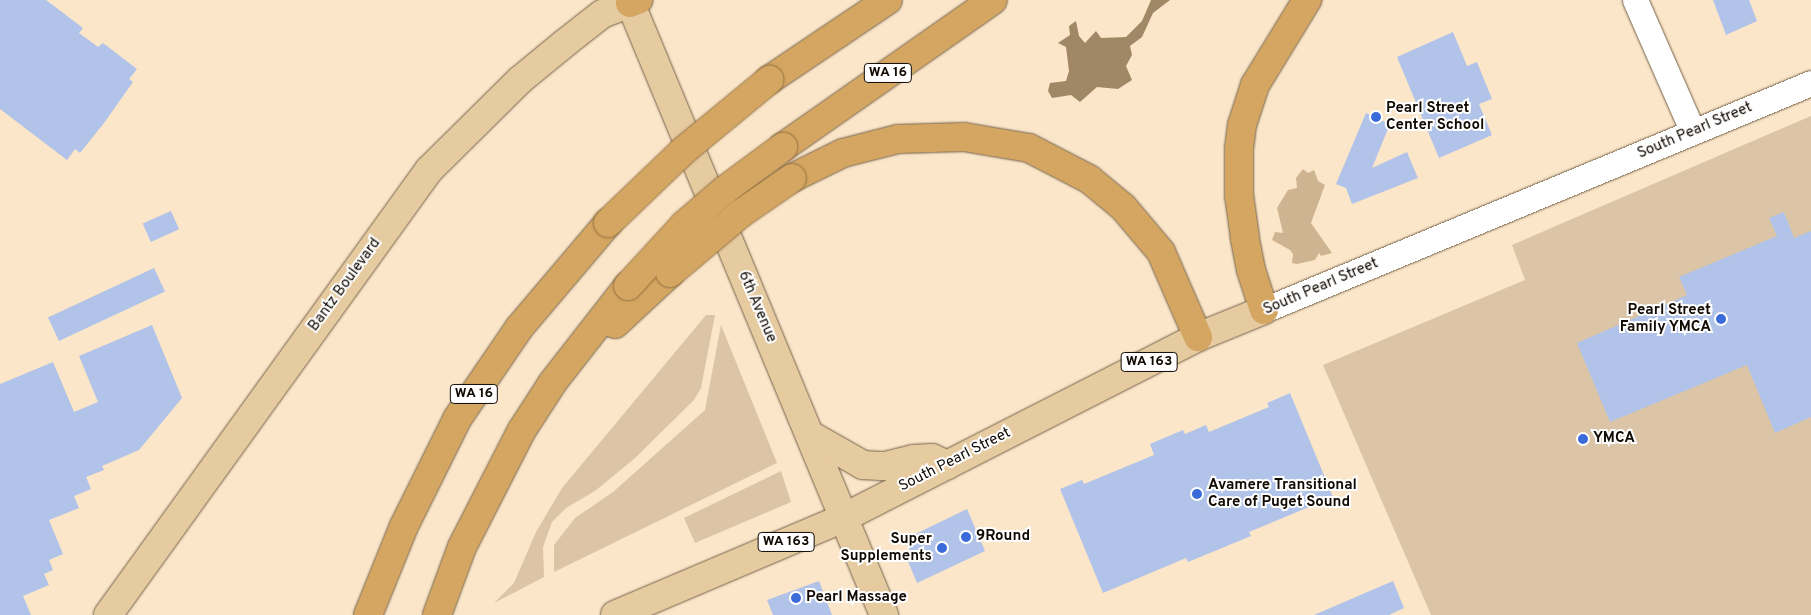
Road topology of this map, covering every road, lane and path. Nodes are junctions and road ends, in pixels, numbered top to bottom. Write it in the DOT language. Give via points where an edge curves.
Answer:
graph roads {
  1 [pos="888,0"];
  2 [pos="993,0"];
  3 [pos="1307,0"];
  4 [pos="1636,0"];
  5 [pos="633,1"];
  6 [pos="1811,83"];
  7 [pos="1693,132"];
  8 [pos="1264,310"];
  9 [pos="1198,337"];
  10 [pos="553,382"];
  11 [pos="810,435"];
  12 [pos="947,465"];
  13 [pos="843,518"];
  14 [pos="108,615"];
  15 [pos="368,615"];
  16 [pos="437,615"];
  17 [pos="615,615"];
  18 [pos="884,615"];
  1 -- 15 [label="highway, WA 16, bridge" via="769,80 682,151 608,223 519,328 457,419 376,589"];
  2 -- 10 [label="highway, WA 16, bridge" via="783,147 684,225 628,286"];
  3 -- 8 [label="highway" via="1255,85 1242,125 1239,195 1250,270"];
  4 -- 7 [label="street"];
  5 -- 11 [label="main road, 6th Avenue"];
  5 -- 14 [label="main road, Bantz Boulevard" via="602,14 520,80 429,170"];
  6 -- 7 [label="street, South Pearl Street"];
  7 -- 8 [label="street, South Pearl Street"];
  8 -- 9 [label="main road, South Pearl Street / WA 163"];
  9 -- 10 [label="highway, bridge" via="1161,252 1123,206 1089,179 1029,148 964,137 898,139 843,154 792,178 740,214 670,273"];
  9 -- 12 [label="main road, South Pearl Street / WA 163"];
  10 -- 16 [label="highway, WA 16" via="500,470 462,547"];
  11 -- 12 [label="main road" via="863,465 885,466 932,458"];
  11 -- 13 [label="main road, 6th Avenue"];
  12 -- 13 [label="main road, South Pearl Street / WA 163"];
  13 -- 17 [label="main road, WA 163"];
  13 -- 18 [label="main road, 6th Avenue"];
}
